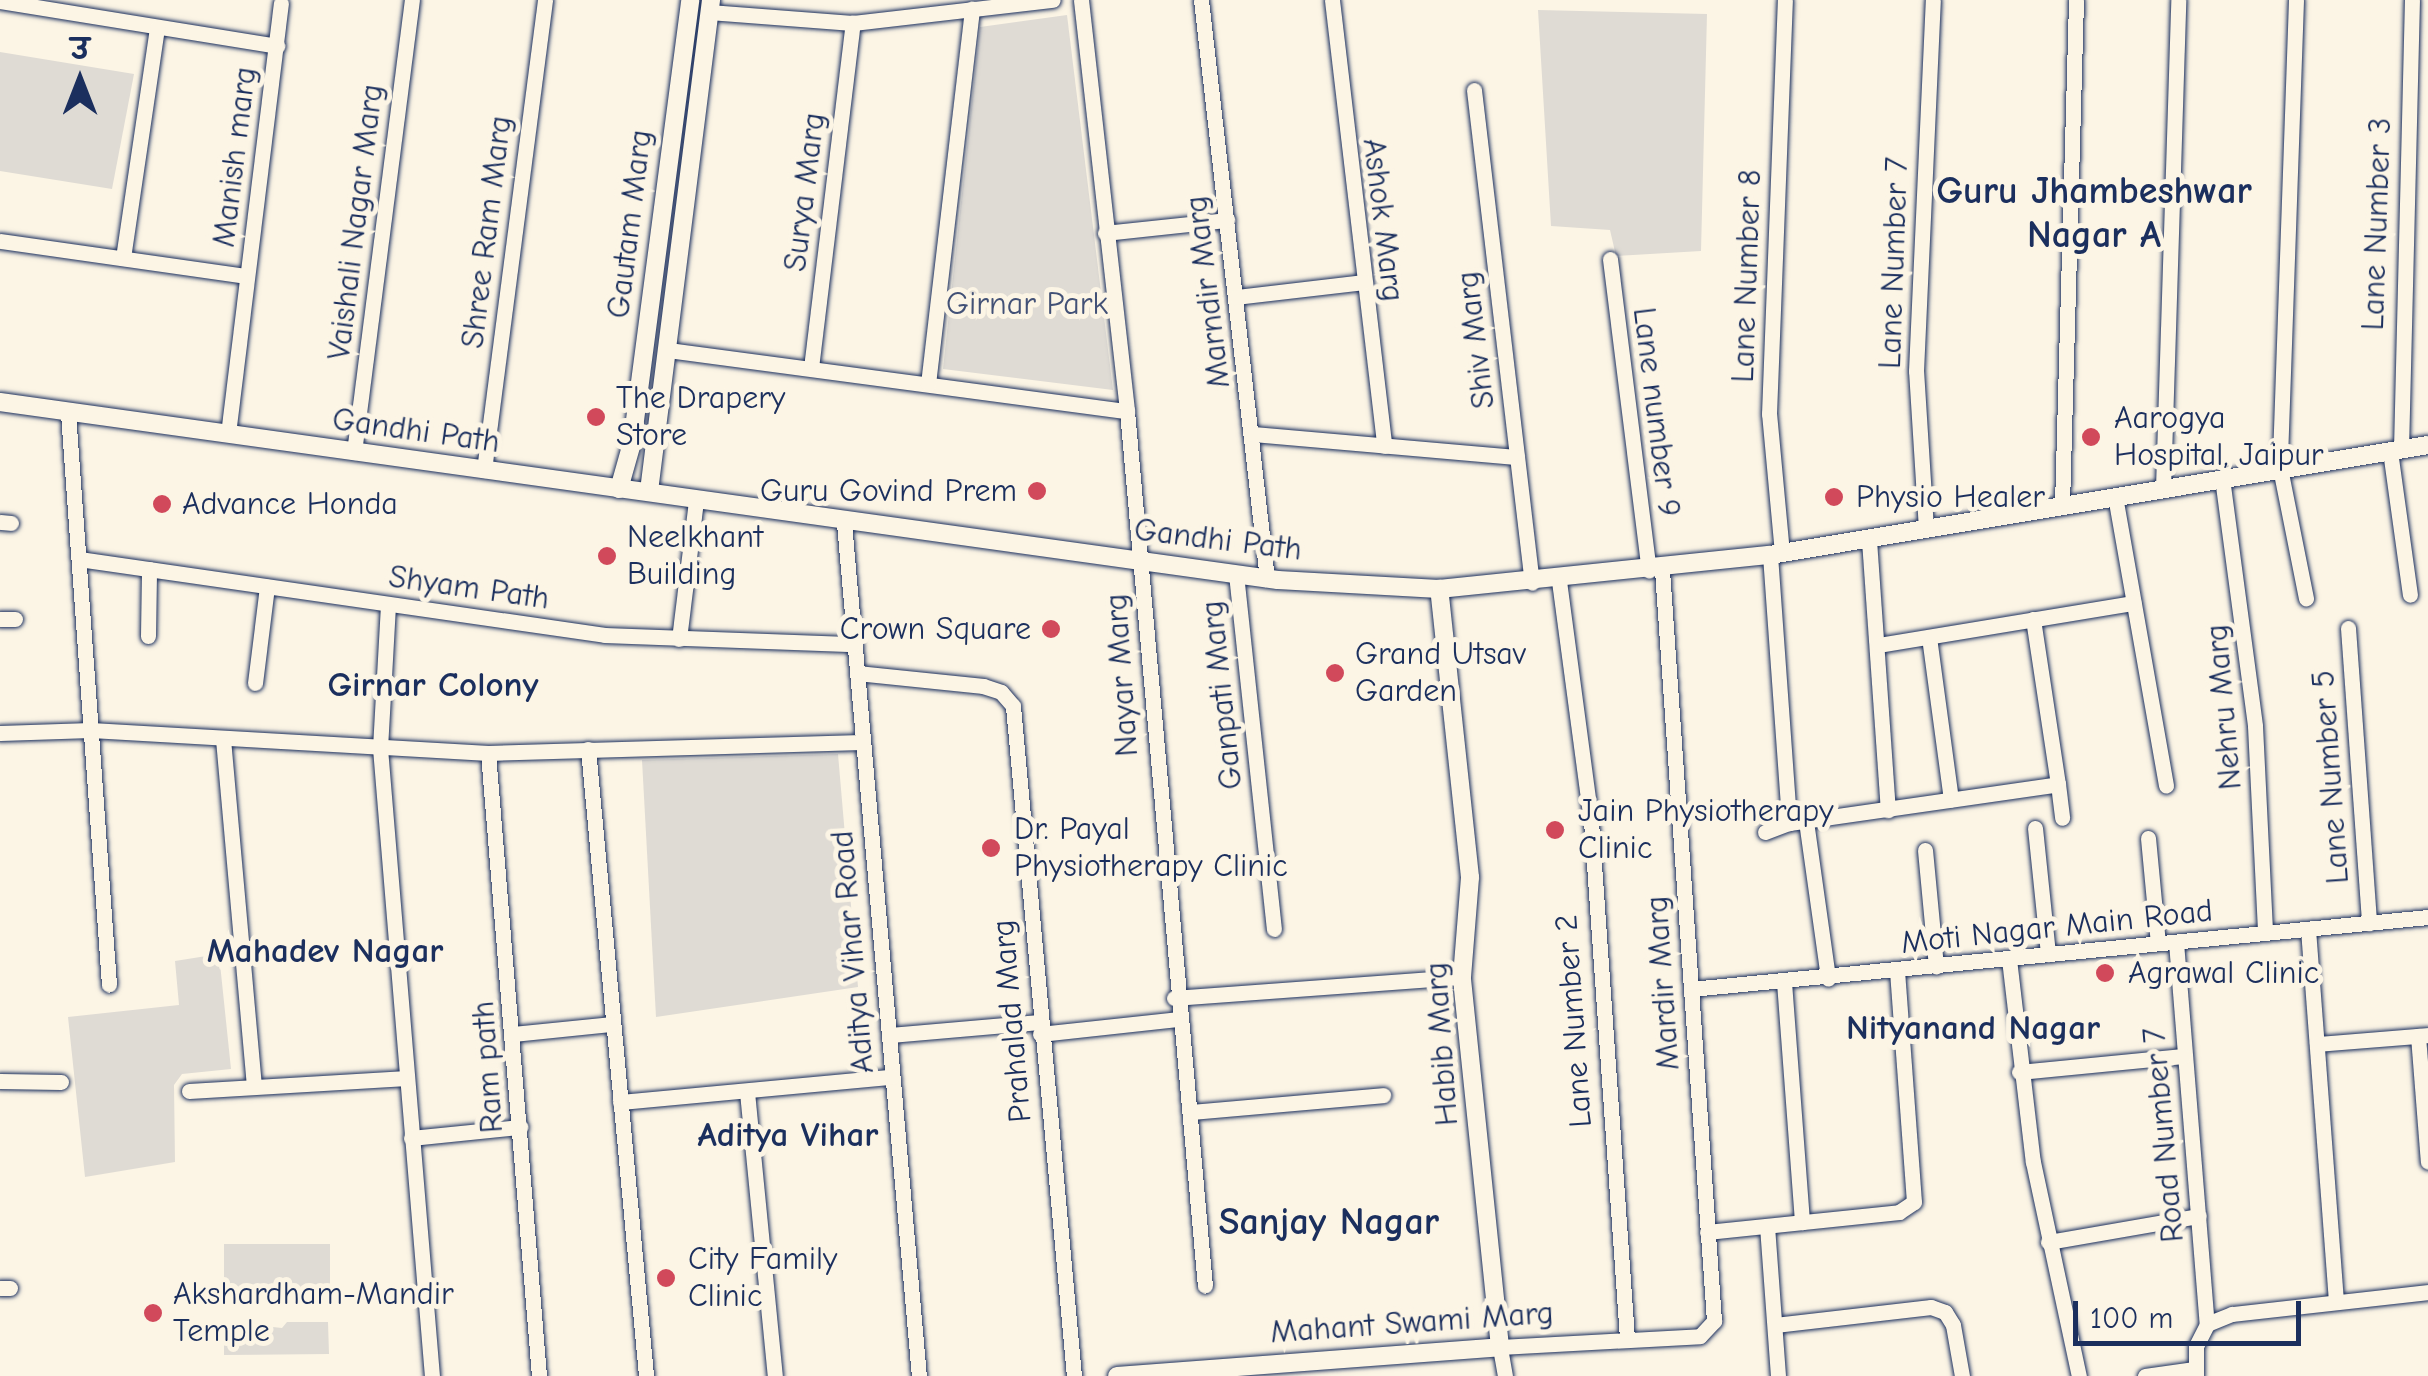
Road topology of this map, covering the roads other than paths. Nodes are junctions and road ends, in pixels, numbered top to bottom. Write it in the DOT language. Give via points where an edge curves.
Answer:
graph roads {
  1 [pos="412,0"];
  2 [pos="545,0"];
  3 [pos="690,0"];
  4 [pos="1053,0"];
  5 [pos="1081,0"];
  6 [pos="1201,0"];
  7 [pos="1332,0"];
  8 [pos="1785,0"];
  9 [pos="1933,0"];
  10 [pos="2076,0"];
  11 [pos="2178,0"];
  12 [pos="2296,0"];
  13 [pos="2412,0"];
  14 [pos="0,1"];
  15 [pos="281,3"];
  16 [pos="710,6"];
  17 [pos="972,8"];
  18 [pos="854,23"];
  19 [pos="156,27"];
  20 [pos="278,46"];
  21 [pos="1474,90"];
  22 [pos="1226,220"];
  23 [pos="1105,233"];
  24 [pos="0,241"];
  25 [pos="123,258"];
  26 [pos="1610,260"];
  27 [pos="247,276"];
  28 [pos="1363,282"];
  29 [pos="1236,297"];
  30 [pos="668,350"];
  31 [pos="811,368"];
  32 [pos="928,384"];
  33 [pos="0,402"];
  34 [pos="1127,411"];
  35 [pos="68,413"];
  36 [pos="228,434"];
  37 [pos="1252,434"];
  38 [pos="2428,445"];
  39 [pos="1384,446"];
  40 [pos="2395,450"];
  41 [pos="354,452"];
  42 [pos="1517,457"];
  43 [pos="2280,468"];
  44 [pos="484,470"];
  45 [pos="2222,478"];
  46 [pos="2163,488"];
  47 [pos="619,489"];
  48 [pos="649,492"];
  49 [pos="2115,496"];
  50 [pos="696,501"];
  51 [pos="2062,504"];
  52 [pos="844,523"];
  53 [pos="1926,529"];
  54 [pos="1869,540"];
  55 [pos="1776,554"];
  56 [pos="79,559"];
  57 [pos="1141,561"];
  58 [pos="149,569"];
  59 [pos="1655,570"];
  60 [pos="1236,574"];
  61 [pos="1267,578"];
  62 [pos="1559,581"];
  63 [pos="1532,583"];
  64 [pos="267,587"];
  65 [pos="1439,589"];
  66 [pos="2410,595"];
  67 [pos="2306,598"];
  68 [pos="2134,603"];
  69 [pos="388,605"];
  70 [pos="2033,619"];
  71 [pos="2348,628"];
  72 [pos="148,636"];
  73 [pos="1929,637"];
  74 [pos="680,639"];
  75 [pos="854,644"];
  76 [pos="1879,645"];
  77 [pos="856,673"];
  78 [pos="255,684"];
  79 [pos="91,730"];
  80 [pos="0,733"];
  81 [pos="223,739"];
  82 [pos="862,742"];
  83 [pos="380,748"];
  84 [pos="588,750"];
  85 [pos="488,753"];
  86 [pos="2058,784"];
  87 [pos="2166,786"];
  88 [pos="1951,800"];
  89 [pos="1888,810"];
  90 [pos="2062,818"];
  91 [pos="1806,821"];
  92 [pos="1789,822"];
  93 [pos="2035,828"];
  94 [pos="1765,832"];
  95 [pos="2148,838"];
  96 [pos="1925,850"];
  97 [pos="2428,917"];
  98 [pos="2369,923"];
  99 [pos="1274,929"];
  100 [pos="2308,929"];
  101 [pos="2265,933"];
  102 [pos="2176,942"];
  103 [pos="2158,943"];
  104 [pos="2048,954"];
  105 [pos="2009,959"];
  106 [pos="1936,966"];
  107 [pos="1897,971"];
  108 [pos="1462,977"];
  109 [pos="1828,978"];
  110 [pos="1784,982"];
  111 [pos="108,985"];
  112 [pos="1691,989"];
  113 [pos="1174,998"];
  114 [pos="1177,1019"];
  115 [pos="612,1024"];
  116 [pos="1040,1028"];
  117 [pos="513,1034"];
  118 [pos="2423,1035"];
  119 [pos="890,1036"];
  120 [pos="2318,1044"];
  121 [pos="2184,1056"];
  122 [pos="2019,1072"];
  123 [pos="892,1077"];
  124 [pos="406,1078"];
  125 [pos="0,1081"];
  126 [pos="61,1082"];
  127 [pos="254,1084"];
  128 [pos="189,1091"];
  129 [pos="747,1092"];
  130 [pos="1383,1094"];
  131 [pos="620,1102"];
  132 [pos="1190,1112"];
  133 [pos="520,1126"];
  134 [pos="411,1138"];
  135 [pos="2428,1162"];
  136 [pos="2198,1216"];
  137 [pos="1802,1222"];
  138 [pos="1767,1226"];
  139 [pos="1706,1232"];
  140 [pos="2048,1242"];
  141 [pos="1205,1286"];
  142 [pos="2428,1292"];
  143 [pos="2336,1302"];
  144 [pos="2207,1324"];
  145 [pos="1775,1325"];
  146 [pos="1710,1332"];
  147 [pos="1626,1339"];
  148 [pos="1500,1347"];
  149 [pos="1229,1371"];
  150 [pos="2196,1372"];
  151 [pos="432,1376"];
  152 [pos="539,1376"];
  153 [pos="646,1376"];
  154 [pos="775,1376"];
  155 [pos="918,1376"];
  156 [pos="1074,1376"];
  157 [pos="1116,1376"];
  158 [pos="1504,1376"];
  159 [pos="1778,1376"];
  160 [pos="1962,1376"];
  161 [pos="2079,1376"];
  162 [pos="2145,1376"];
  1 -- 41 [label="street, Vaishali Nagar Marg"];
  2 -- 44 [label="street, Shree Ram Marg"];
  3 -- 47 [label="street, Gautam Marg" via="630,456"];
  4 -- 17 [label="street"];
  5 -- 23 [label="street, Nayar Marg"];
  6 -- 22 [label="street, Marndir Marg"];
  7 -- 28 [label="street, Ashok Marg"];
  8 -- 55 [label="street, Lane Number 8" via="1769,414"];
  9 -- 53 [label="street, Lane Number 7" via="1916,371"];
  10 -- 51 [label="street"];
  11 -- 46 [label="street"];
  12 -- 43 [label="street"];
  13 -- 40 [label="street, Lane Number 3"];
  14 -- 19 [label="street, Manish marg"];
  15 -- 20 [label="street"];
  16 -- 18 [label="street"];
  16 -- 30 [label="street, Gautam Marg"];
  17 -- 18 [label="street"];
  17 -- 32 [label="street"];
  18 -- 31 [label="street, Surya Marg"];
  19 -- 20 [label="street, Manish marg"];
  19 -- 25 [label="street"];
  20 -- 27 [label="street, Manish marg"];
  21 -- 42 [label="street, Shiv Marg"];
  22 -- 23 [label="street"];
  22 -- 29 [label="street, Marndir Marg"];
  23 -- 34 [label="street, Nayar Marg"];
  24 -- 25 [label="street"];
  25 -- 27 [label="street"];
  26 -- 59 [label="street, Lane number 9"];
  27 -- 36 [label="street, Manish marg"];
  28 -- 29 [label="street"];
  28 -- 39 [label="street, Ashok Marg"];
  29 -- 37 [label="street, Marndir Marg"];
  30 -- 31 [label="street"];
  30 -- 48 [label="street, Gautam Marg"];
  31 -- 32 [label="street"];
  32 -- 34 [label="street"];
  33 -- 35 [label="street, Gandhi Path"];
  34 -- 57 [label="street, Nayar Marg"];
  35 -- 36 [label="street, Gandhi Path"];
  35 -- 56 [label="street"];
  36 -- 41 [label="street, Gandhi Path"];
  37 -- 39 [label="street"];
  37 -- 61 [label="street, Marndir Marg"];
  38 -- 40 [label="street, Gandhi Path"];
  39 -- 42 [label="street"];
  40 -- 43 [label="street, Gandhi Path"];
  40 -- 66 [label="street, Lane Number 3"];
  41 -- 44 [label="street, Gandhi Path"];
  42 -- 63 [label="street, Shiv Marg"];
  43 -- 45 [label="street, Gandhi Path"];
  43 -- 67 [label="street"];
  44 -- 47 [label="street, Gandhi Path"];
  45 -- 46 [label="street, Gandhi Path"];
  45 -- 101 [label="street, Nehru Marg" via="2255,726"];
  46 -- 49 [label="street, Gandhi Path"];
  47 -- 48 [label="street, Gandhi Path"];
  48 -- 50 [label="street, Gandhi Path"];
  49 -- 51 [label="street, Gandhi Path"];
  49 -- 68 [label="street"];
  50 -- 52 [label="street, Gandhi Path"];
  50 -- 74 [label="street"];
  51 -- 53 [label="street, Gandhi Path"];
  52 -- 57 [label="street, Gandhi Path"];
  52 -- 75 [label="street, Aditya Vihar Road"];
  53 -- 54 [label="street, Gandhi Path"];
  54 -- 55 [label="street, Gandhi Path"];
  54 -- 76 [label="street"];
  55 -- 59 [label="street, Gandhi Path"];
  55 -- 92 [label="street, Lane Number 8"];
  56 -- 58 [label="street, Shyam Path"];
  56 -- 79 [label="street"];
  57 -- 60 [label="street, Gandhi Path"];
  57 -- 113 [label="street, Nayar Marg"];
  58 -- 64 [label="street, Shyam Path"];
  58 -- 72 [label="street"];
  59 -- 62 [label="street, Gandhi Path"];
  59 -- 112 [label="street, Mardir Marg"];
  60 -- 61 [label="street, Gandhi Path"];
  60 -- 99 [label="street, Ganpati Marg"];
  61 -- 65 [label="street, Gandhi Path"];
  62 -- 63 [label="street, Gandhi Path"];
  62 -- 147 [label="street, Lane Number 2" via="1591,821"];
  63 -- 65 [label="street, Gandhi Path"];
  64 -- 69 [label="street, Shyam Path"];
  64 -- 78 [label="street"];
  65 -- 108 [label="street, Habib Marg" via="1470,878"];
  68 -- 70 [label="street"];
  68 -- 87 [label="street"];
  69 -- 74 [label="street, Shyam Path"];
  69 -- 83 [label="street"];
  70 -- 73 [label="street"];
  70 -- 86 [label="street"];
  71 -- 98 [label="street, Lane Number 5"];
  73 -- 76 [label="street"];
  73 -- 88 [label="street"];
  74 -- 75 [label="street, Shyam Path"];
  75 -- 77 [label="street, Aditya Vihar Road"];
  76 -- 89 [label="street"];
  77 -- 82 [label="street, Aditya Vihar Road"];
  77 -- 116 [label="street, Prahalad Marg" via="983,686 1002,692 1013,706"];
  79 -- 80 [label="street"];
  79 -- 81 [label="street"];
  79 -- 111 [label="street"];
  81 -- 83 [label="street"];
  81 -- 127 [label="street"];
  82 -- 84 [label="street"];
  82 -- 119 [label="street, Aditya Vihar Road"];
  83 -- 85 [label="street"];
  83 -- 124 [label="street"];
  84 -- 85 [label="street"];
  84 -- 115 [label="street"];
  85 -- 117 [label="street, Ram path"];
  86 -- 88 [label="street"];
  86 -- 90 [label="street"];
  88 -- 89 [label="street"];
  89 -- 91 [label="street"];
  91 -- 92 [label="street"];
  91 -- 109 [label="street"];
  92 -- 94 [label="street"];
  93 -- 104 [label="street"];
  95 -- 103 [label="street"];
  96 -- 106 [label="street"];
  97 -- 98 [label="street, Moti Nagar Main Road"];
  98 -- 100 [label="street, Moti Nagar Main Road"];
  100 -- 101 [label="street, Moti Nagar Main Road"];
  100 -- 120 [label="street"];
  101 -- 102 [label="street, Moti Nagar Main Road"];
  102 -- 103 [label="street, Moti Nagar Main Road"];
  102 -- 121 [label="street, Road Number 7"];
  103 -- 104 [label="street, Moti Nagar Main Road"];
  104 -- 105 [label="street, Moti Nagar Main Road"];
  105 -- 106 [label="street, Moti Nagar Main Road"];
  105 -- 122 [label="street"];
  106 -- 107 [label="street, Moti Nagar Main Road"];
  107 -- 109 [label="street, Moti Nagar Main Road"];
  107 -- 137 [label="street" via="1914,1202 1900,1212"];
  108 -- 113 [label="street"];
  108 -- 148 [label="street, Habib Marg"];
  109 -- 110 [label="street, Moti Nagar Main Road"];
  110 -- 112 [label="street, Moti Nagar Main Road"];
  110 -- 137 [label="street"];
  112 -- 139 [label="street, Mardir Marg"];
  113 -- 114 [label="street, Nayar Marg"];
  114 -- 116 [label="street"];
  114 -- 132 [label="street, Nayar Marg"];
  115 -- 117 [label="street"];
  115 -- 131 [label="street"];
  116 -- 119 [label="street"];
  116 -- 156 [label="street, Prahalad Marg"];
  117 -- 133 [label="street, Ram path"];
  118 -- 120 [label="street"];
  118 -- 135 [label="street"];
  119 -- 123 [label="street, Aditya Vihar Road"];
  120 -- 143 [label="street"];
  121 -- 122 [label="street"];
  121 -- 136 [label="street, Road Number 7"];
  122 -- 140 [label="street"];
  123 -- 129 [label="street"];
  123 -- 155 [label="street, Aditya Vihar Road"];
  124 -- 127 [label="street"];
  124 -- 134 [label="street"];
  125 -- 126 [label="street"];
  127 -- 128 [label="street"];
  129 -- 131 [label="street"];
  129 -- 154 [label="street"];
  130 -- 132 [label="street"];
  131 -- 153 [label="street"];
  132 -- 141 [label="street, Nayar Marg"];
  133 -- 134 [label="street"];
  133 -- 152 [label="street, Ram path"];
  134 -- 151 [label="street"];
  136 -- 140 [label="street"];
  136 -- 144 [label="street, Road Number 7"];
  137 -- 138 [label="street"];
  138 -- 139 [label="street"];
  138 -- 145 [label="street"];
  139 -- 146 [label="street, Mardir Marg"];
  140 -- 161 [label="street"];
  142 -- 143 [label="street"];
  143 -- 144 [label="street"];
  144 -- 150 [label="street, Road Number 7"];
  145 -- 159 [label="street"];
  145 -- 160 [label="street" via="1931,1307 1946,1312 1953,1324"];
  146 -- 147 [label="street, Mahant Swami Marg"];
  147 -- 148 [label="street, Mahant Swami Marg"];
  148 -- 149 [label="street, Mahant Swami Marg"];
  148 -- 158 [label="street, Habib Marg"];
  149 -- 157 [label="street, Mahant Swami Marg"];
  150 -- 162 [label="street"];
}
